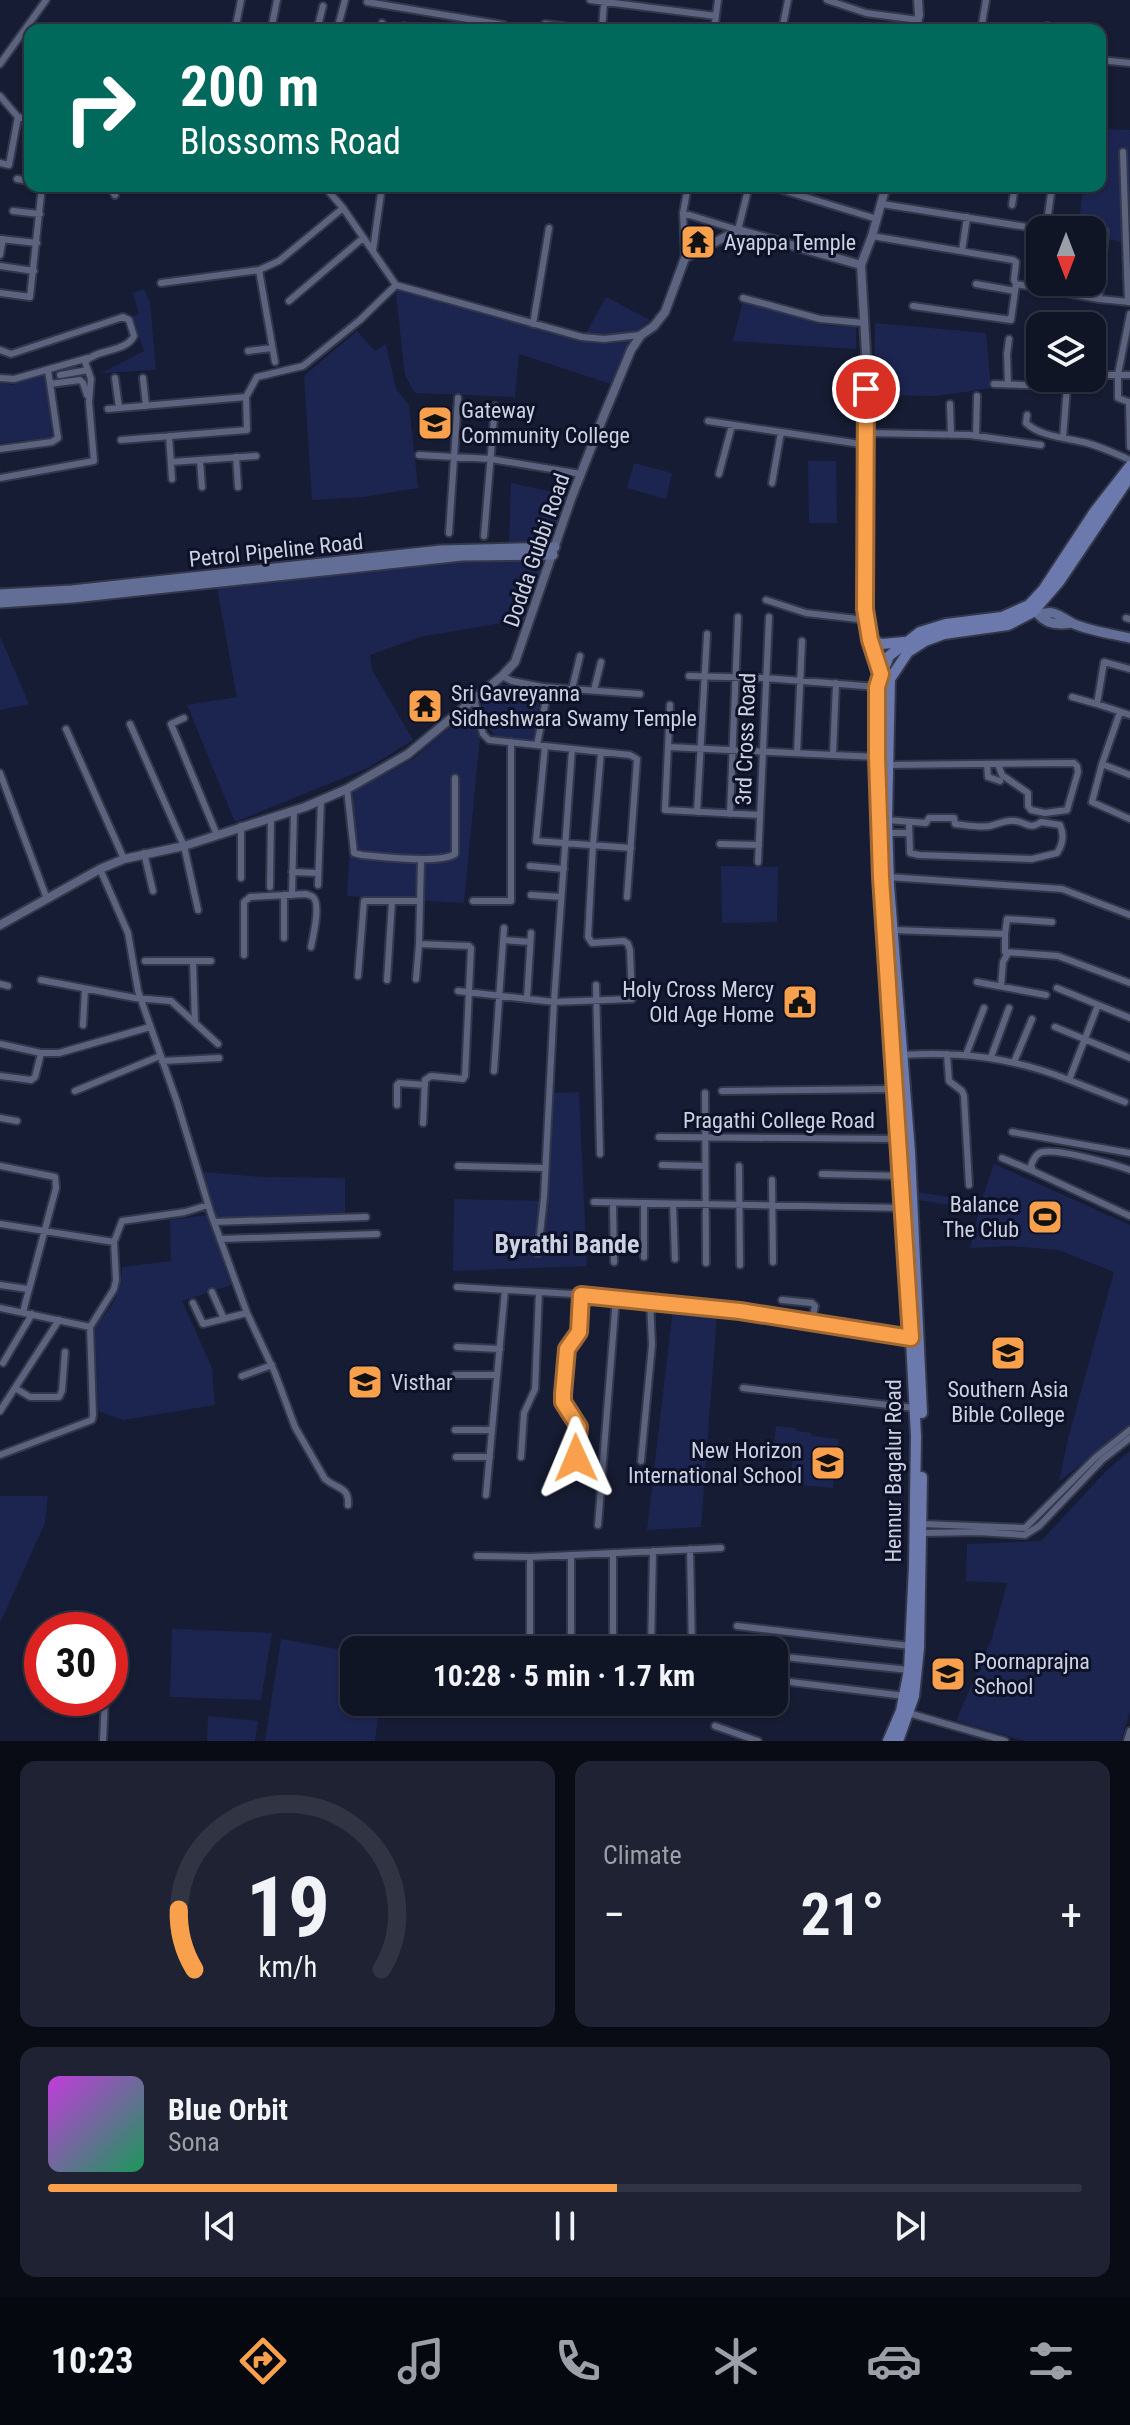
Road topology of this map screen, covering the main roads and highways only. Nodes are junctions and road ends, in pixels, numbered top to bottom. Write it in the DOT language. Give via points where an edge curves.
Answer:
graph roads {
  1 [pos="1129,465"];
  2 [pos="554,551"];
  3 [pos="304,570"];
  4 [pos="0,594"];
  5 [pos="0,603"];
  6 [pos="1034,611"];
  7 [pos="1130,638"];
  8 [pos="870,640"];
  9 [pos="905,642"];
  10 [pos="886,676"];
  11 [pos="881,762"];
  12 [pos="885,877"];
  13 [pos="917,1358"];
  14 [pos="914,1639"];
  15 [pos="905,1712"];
  16 [pos="888,1741"];
  17 [pos="898,1741"];
  1 -- 6 [label="main road, Hennur Bagalur Road" via="1125,484"];
  2 -- 3 [label="main road, Petrol Pipeline Road" via="461,548"];
  3 -- 4 [label="main road, Petrol Pipeline Road"];
  3 -- 5 [label="main road, Petrol Pipeline Road"];
  6 -- 7 [label="main road" via="1043,621"];
  6 -- 9 [label="main road, Hennur Bagalur Road" via="946,624"];
  6 -- 10 [label="main road, Hennur Bagalur Road" via="1008,625 925,641"];
  8 -- 9 [label="main road"];
  9 -- 10 [label="main road, Hennur Bagalur Road" via="889,656"];
  10 -- 11 [label="main road, Hennur Bagalur Road"];
  10 -- 11 [label="main road, Hennur Bagalur Road" via="877,687"];
  11 -- 12 [label="main road, Hennur Bagalur Road"];
  11 -- 12 [label="main road, Hennur Bagalur Road" via="888,833"];
  12 -- 13 [label="main road, Hennur Bagalur Road" via="910,1152"];
  12 -- 13 [label="main road, Hennur Bagalur Road" via="911,1338"];
  13 -- 14 [label="main road, Hennur Bagalur Road"];
  13 -- 14 [label="main road, Hennur Bagalur Road" via="922,1528"];
  14 -- 15 [label="main road, Hennur Bagalur Road"];
  14 -- 15 [label="main road, Hennur Bagalur Road" via="914,1696"];
  15 -- 16 [label="main road, Hennur Bagalur Road"];
  15 -- 17 [label="main road, Hennur Bagalur Road"];
}
